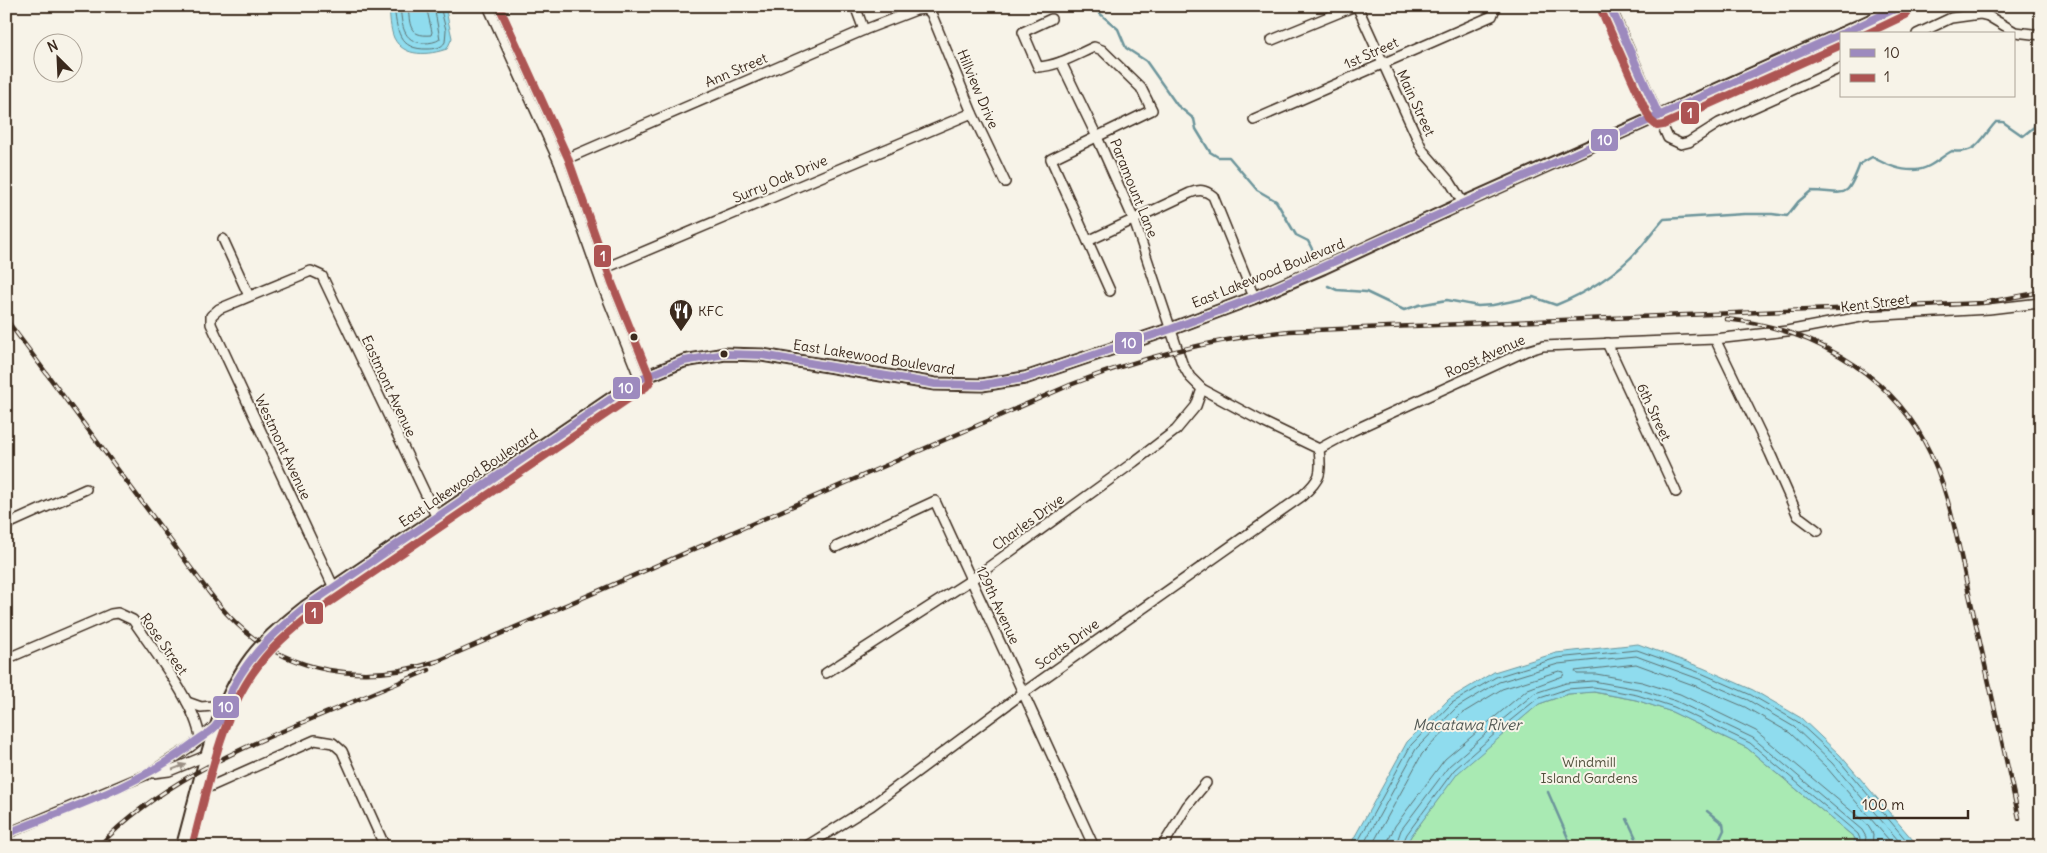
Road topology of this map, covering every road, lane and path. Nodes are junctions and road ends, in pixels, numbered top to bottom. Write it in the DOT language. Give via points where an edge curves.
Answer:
graph roads {
  1 [pos="488,6"];
  2 [pos="855,6"];
  3 [pos="1356,6"];
  4 [pos="1610,6"];
  5 [pos="1902,6"];
  6 [pos="1496,8"];
  7 [pos="926,9"];
  8 [pos="1051,20"];
  9 [pos="864,30"];
  10 [pos="1845,32"];
  11 [pos="1921,32"];
  12 [pos="1840,34"];
  13 [pos="2041,35"];
  14 [pos="1272,40"];
  15 [pos="1061,62"];
  16 [pos="1382,62"];
  17 [pos="1840,68"];
  18 [pos="972,113"];
  19 [pos="1660,116"];
  20 [pos="1254,120"];
  21 [pos="1098,137"];
  22 [pos="558,162"];
  23 [pos="1005,182"];
  24 [pos="1463,203"];
  25 [pos="1134,220"];
  26 [pos="223,240"];
  27 [pos="1088,241"];
  28 [pos="598,271"];
  29 [pos="1110,291"];
  30 [pos="249,296"];
  31 [pos="1254,297"];
  32 [pos="2040,303"];
  33 [pos="1171,329"];
  34 [pos="1714,339"];
  35 [pos="1607,343"];
  36 [pos="640,379"];
  37 [pos="1202,389"];
  38 [pos="1319,449"];
  39 [pos="86,490"];
  40 [pos="1676,492"];
  41 [pos="437,518"];
  42 [pos="6,525"];
  43 [pos="1818,531"];
  44 [pos="836,547"];
  45 [pos="971,580"];
  46 [pos="334,588"];
  47 [pos="6,659"];
  48 [pos="826,673"];
  49 [pos="1024,692"];
  50 [pos="188,702"];
  51 [pos="224,705"];
  52 [pos="215,729"];
  53 [pos="200,738"];
  54 [pos="208,755"];
  55 [pos="148,774"];
  56 [pos="1206,783"];
  57 [pos="198,792"];
  58 [pos="6,834"];
  59 [pos="182,847"];
  60 [pos="386,847"];
  61 [pos="805,847"];
  62 [pos="1094,847"];
  63 [pos="1162,847"];
  1 -- 22 [label="street"];
  2 -- 9 [label="street"];
  3 -- 14 [label="street"];
  3 -- 16 [label="street, Main Street"];
  4 -- 19 [label="street"];
  5 -- 10 [label="main road, East Lakewood Boulevard"];
  6 -- 16 [label="street, 1st Street" via="1492,16"];
  7 -- 9 [label="street, Ann Street"];
  7 -- 18 [label="street, Hillview Drive" via="931,13"];
  8 -- 15 [label="street" via="1023,32 1038,67"];
  9 -- 22 [label="street, Ann Street"];
  11 -- 13 [label="street" via="1951,18 1980,14 2015,32"];
  12 -- 19 [label="main road, East Lakewood Boulevard"];
  15 -- 21 [label="street, Paramount Lane"];
  15 -- 21 [label="street" via="1094,47 1102,50 1141,88 1152,110"];
  16 -- 20 [label="street, 1st Street"];
  16 -- 24 [label="street, Main Street" via="1423,152 1450,182"];
  17 -- 19 [label="street" via="1719,123 1689,142 1681,144 1668,138"];
  18 -- 23 [label="street, Hillview Drive"];
  18 -- 28 [label="street, Surry Oak Drive"];
  19 -- 24 [label="main road, East Lakewood Boulevard"];
  21 -- 25 [label="street, Paramount Lane"];
  21 -- 27 [label="street" via="1051,158"];
  22 -- 28 [label="street"];
  24 -- 31 [label="main road, East Lakewood Boulevard"];
  25 -- 27 [label="street"];
  25 -- 31 [label="street" via="1190,192 1206,191 1213,196"];
  25 -- 33 [label="street, Paramount Lane"];
  26 -- 30 [label="street"];
  27 -- 29 [label="street"];
  28 -- 36 [label="street"];
  30 -- 41 [label="street, Eastmont Avenue" via="311,271 322,276"];
  30 -- 46 [label="street, Westmont Avenue" via="219,309 211,316 211,324"];
  31 -- 33 [label="main road, East Lakewood Boulevard"];
  32 -- 34 [label="street, Kent Street" via="1866,316 1787,332"];
  33 -- 36 [label="main road, East Lakewood Boulevard" via="1024,378 982,385 935,384 762,355 724,354 684,361"];
  33 -- 37 [label="street" via="1182,363"];
  34 -- 35 [label="street, Roost Avenue"];
  34 -- 43 [label="street" via="1798,516"];
  35 -- 38 [label="street, Roost Avenue" via="1543,346 1526,350"];
  35 -- 40 [label="street, 6th Street"];
  36 -- 41 [label="main road, East Lakewood Boulevard"];
  37 -- 38 [label="street"];
  37 -- 45 [label="street, Charles Drive" via="1196,406 1176,430"];
  38 -- 49 [label="street, Scotts Drive" via="1321,466 1317,482 1302,496"];
  39 -- 42 [label="street"];
  41 -- 46 [label="main road, East Lakewood Boulevard"];
  44 -- 45 [label="street, 129th Avenue" via="935,501"];
  45 -- 48 [label="street, Charles Drive"];
  45 -- 49 [label="street, 129th Avenue"];
  46 -- 51 [label="main road, East Lakewood Boulevard" via="305,607 263,644 240,674"];
  47 -- 50 [label="street, Rose Street" via="118,613 133,620"];
  49 -- 61 [label="street, Scotts Drive" via="871,806"];
  49 -- 62 [label="street, 129th Avenue"];
  50 -- 51 [label="street" via="201,707"];
  50 -- 53 [label="street, Rose Street"];
  51 -- 52 [label="main road, East Lakewood Boulevard"];
  52 -- 53 [label="street"];
  52 -- 54 [label="main road, East Lakewood Boulevard"];
  53 -- 55 [label="street"];
  55 -- 54 [label="street, one-way" via="169,771"];
  54 -- 57 [label="main road, East Lakewood Boulevard"];
  55 -- 58 [label="street"];
  56 -- 63 [label="street" via="1187,806"];
  57 -- 59 [label="main road, East Lakewood Boulevard"];
  57 -- 60 [label="street" via="316,740 333,743 342,751"];
}
